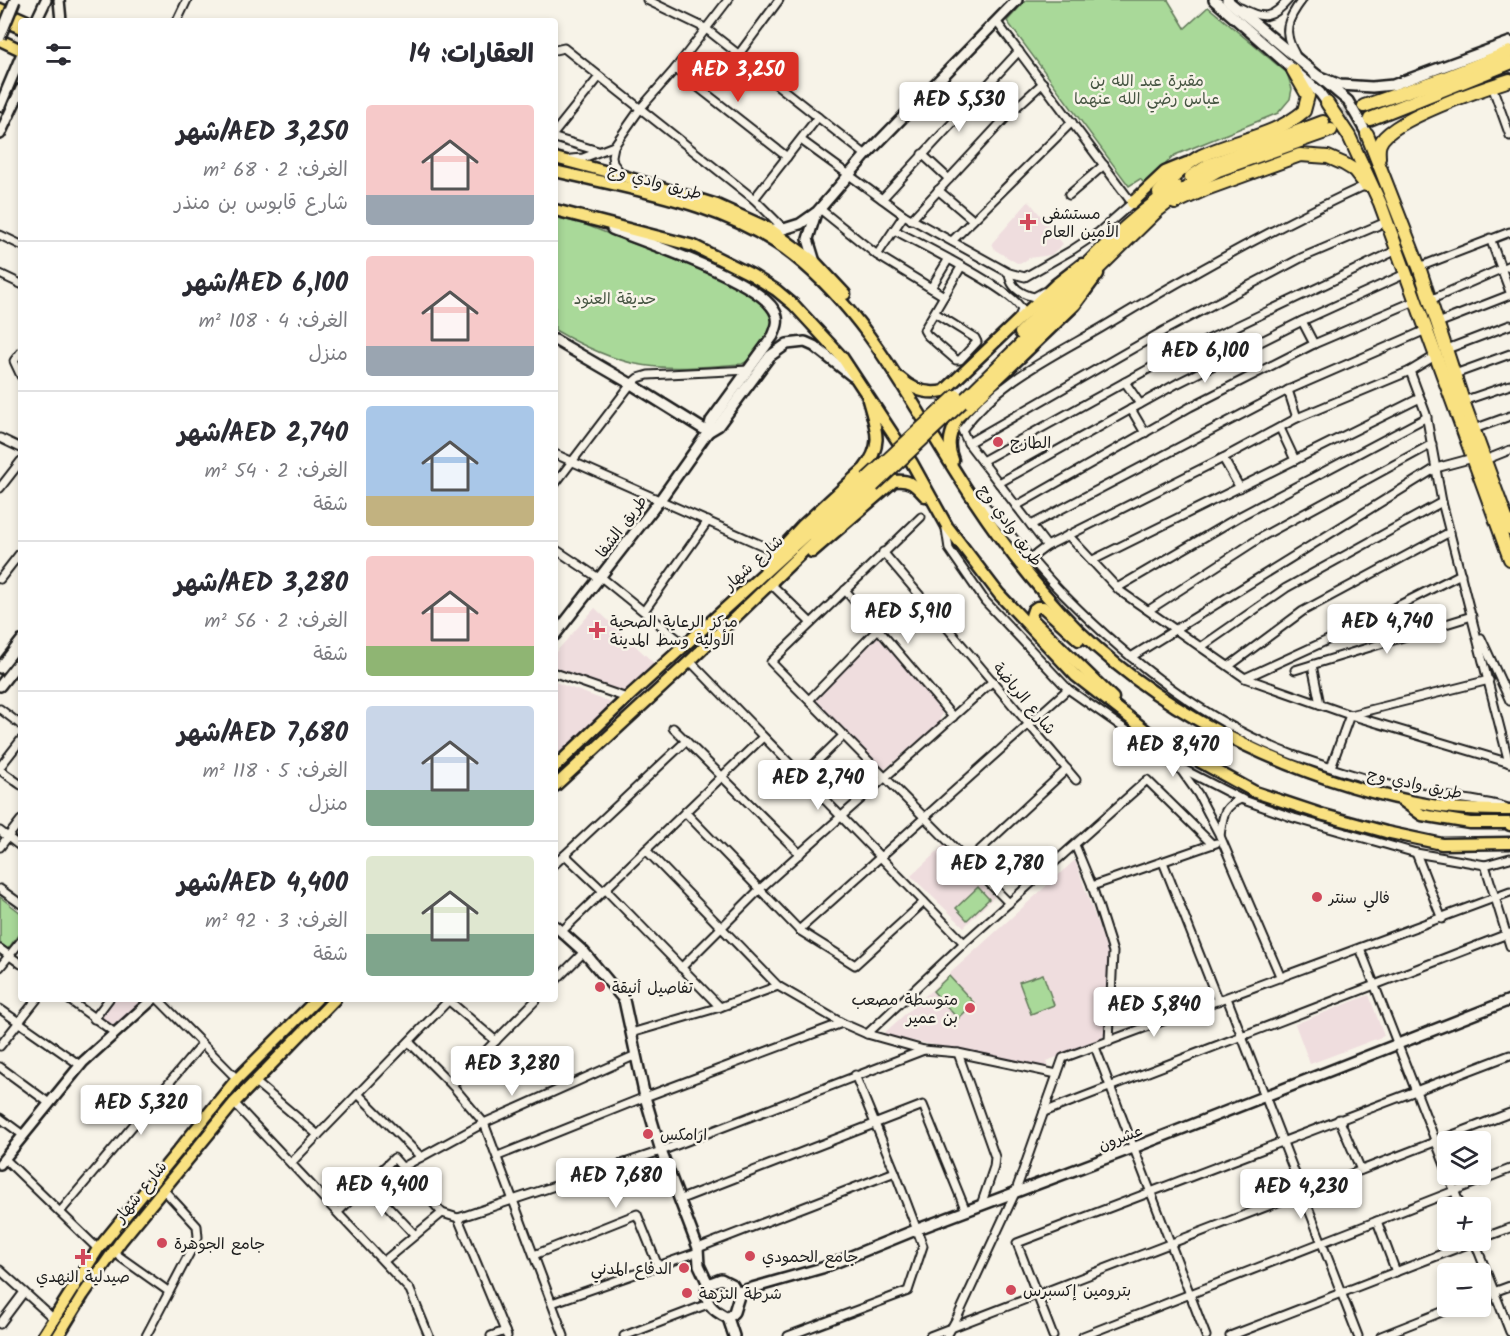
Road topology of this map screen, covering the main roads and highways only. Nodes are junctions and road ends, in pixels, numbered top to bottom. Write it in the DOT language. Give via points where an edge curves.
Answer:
graph roads {
  1 [pos="0,9"];
  2 [pos="20,18"];
  3 [pos="0,19"];
  4 [pos="18,27"];
  5 [pos="0,38"];
  6 [pos="18,48"];
  7 [pos="1510,52"];
  8 [pos="1510,63"];
  9 [pos="1296,65"];
  10 [pos="1510,80"];
  11 [pos="1327,103"];
  12 [pos="1364,106"];
  13 [pos="1370,119"];
  14 [pos="1327,126"];
  15 [pos="1367,134"];
  16 [pos="1200,156"];
  17 [pos="559,159"];
  18 [pos="1379,162"];
  19 [pos="558,172"];
  20 [pos="1132,203"];
  21 [pos="1380,203"];
  22 [pos="1153,208"];
  23 [pos="558,211"];
  24 [pos="1091,260"];
  25 [pos="1109,260"];
  26 [pos="873,340"];
  27 [pos="888,366"];
  28 [pos="865,392"];
  29 [pos="959,399"];
  30 [pos="1479,459"];
  31 [pos="962,482"];
  32 [pos="943,519"];
  33 [pos="1508,522"];
  34 [pos="811,537"];
  35 [pos="1510,559"];
  36 [pos="770,583"];
  37 [pos="733,602"];
  38 [pos="1148,687"];
  39 [pos="1131,719"];
  40 [pos="558,764"];
  41 [pos="558,783"];
  42 [pos="1398,797"];
  43 [pos="1510,809"];
  44 [pos="1510,825"];
  45 [pos="1509,842"];
  46 [pos="314,1002"];
  47 [pos="332,1002"];
  48 [pos="43,1336"];
  49 [pos="58,1336"];
  1 -- 2 [label="main road"];
  3 -- 4 [label="main road"];
  5 -- 6 [label="main road"];
  7 -- 12 [label="highway"];
  8 -- 13 [label="highway"];
  9 -- 16 [label="highway" via="1308,96 1304,111 1273,130"];
  10 -- 18 [label="highway" via="1416,116 1392,131 1379,145"];
  11 -- 21 [label="highway" via="1349,136"];
  14 -- 22 [label="highway" via="1218,170"];
  15 -- 18 [label="highway"];
  16 -- 20 [label="main road" via="1165,172"];
  16 -- 22 [label="highway" via="1174,176"];
  17 -- 26 [label="main road" via="717,205 770,229 815,262 850,301"];
  18 -- 30 [label="highway" via="1474,429"];
  19 -- 26 [label="main road, طريق وادي وج" via="667,198 760,234 817,275"];
  21 -- 22 [label="highway" via="1354,170 1328,157 1300,155"];
  21 -- 30 [label="highway"];
  22 -- 24 [label="highway"];
  22 -- 25 [label="highway"];
  23 -- 28 [label="main road" via="694,246 752,275 776,290 819,331"];
  24 -- 27 [label="main road" via="1055,285 944,391 931,394 906,384"];
  24 -- 29 [label="highway"];
  25 -- 29 [label="highway"];
  25 -- 31 [label="main road" via="1075,305 958,417 951,431 949,451"];
  26 -- 27 [label="main road, طريق وادي وج"];
  27 -- 31 [label="main road, طريق وادي وج"];
  28 -- 32 [label="main road"];
  28 -- 37 [label="main road" via="878,435 872,459 777,552"];
  29 -- 34 [label="highway, bridge"];
  30 -- 33 [label="highway"];
  30 -- 35 [label="highway"];
  31 -- 38 [label="main road, طريق وادي وج" via="1034,582 1079,630"];
  32 -- 36 [label="main road" via="917,487 905,480 894,481 779,583"];
  32 -- 39 [label="main road" via="1032,631 1077,676"];
  34 -- 36 [label="main road, شارع شهار"];
  34 -- 37 [label="main road, شارع شهار"];
  36 -- 41 [label="main road, شارع شهار"];
  37 -- 40 [label="main road, شارع شهار"];
  38 -- 39 [label="main road" via="1119,675 1046,609 1033,610 1034,621"];
  38 -- 42 [label="main road, طريق وادي وج" via="1236,741 1308,772"];
  39 -- 45 [label="main road" via="1153,736 1255,792 1324,815 1442,844"];
  42 -- 43 [label="main road, طريق وادي وج" via="1470,810"];
  42 -- 44 [label="main road" via="1422,815"];
  46 -- 48 [label="main road, شارع شهار" via="237,1079 98,1249"];
  47 -- 49 [label="main road, شارع شهار" via="234,1103 163,1189 113,1252"];
}
